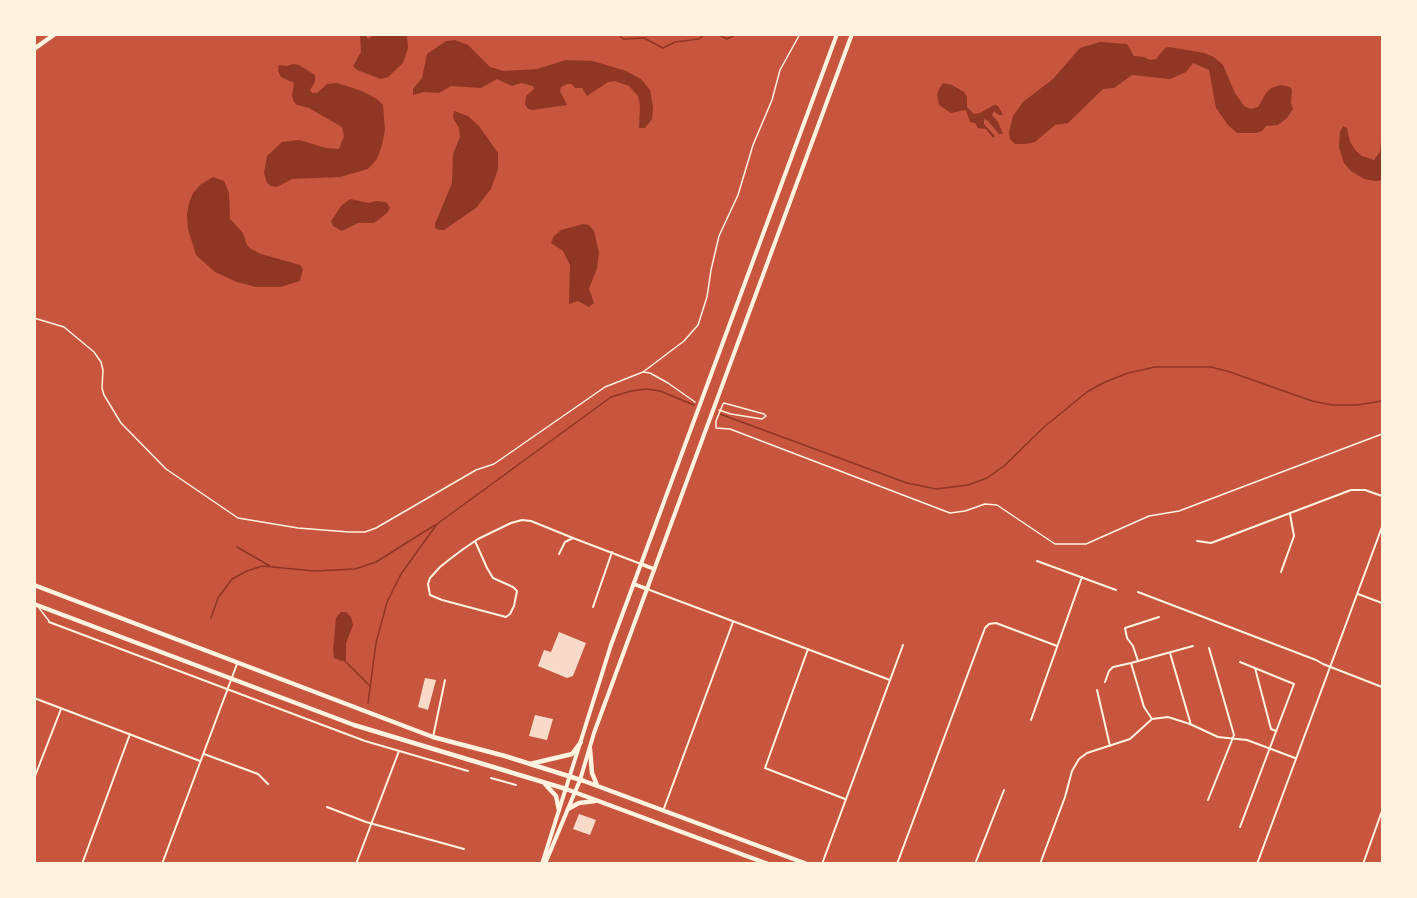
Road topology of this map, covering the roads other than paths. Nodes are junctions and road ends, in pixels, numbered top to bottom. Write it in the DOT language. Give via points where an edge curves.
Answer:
graph roads {
  1 [pos="55,34"];
  2 [pos="837,34"];
  3 [pos="852,34"];
  4 [pos="34,49"];
  5 [pos="1383,496"];
  6 [pos="1290,514"];
  7 [pos="1383,527"];
  8 [pos="573,538"];
  9 [pos="475,541"];
  10 [pos="1197,541"];
  11 [pos="612,552"];
  12 [pos="559,554"];
  13 [pos="1037,561"];
  14 [pos="641,564"];
  15 [pos="654,569"];
  16 [pos="1281,572"];
  17 [pos="1082,577"];
  18 [pos="634,584"];
  19 [pos="34,585"];
  20 [pos="647,589"];
  21 [pos="1116,590"];
  22 [pos="1138,592"];
  23 [pos="1358,594"];
  24 [pos="1383,603"];
  25 [pos="36,604"];
  26 [pos="593,607"];
  27 [pos="1159,617"];
  28 [pos="734,621"];
  29 [pos="49,622"];
  30 [pos="903,645"];
  31 [pos="1057,646"];
  32 [pos="1193,646"];
  33 [pos="1209,648"];
  34 [pos="808,650"];
  35 [pos="1170,653"];
  36 [pos="1138,662"];
  37 [pos="1240,662"];
  38 [pos="237,663"];
  39 [pos="1131,663"];
  40 [pos="1330,667"];
  41 [pos="1255,668"];
  42 [pos="232,678"];
  43 [pos="445,680"];
  44 [pos="890,680"];
  45 [pos="1105,682"];
  46 [pos="1383,687"];
  47 [pos="228,689"];
  48 [pos="1097,690"];
  49 [pos="34,698"];
  50 [pos="61,708"];
  51 [pos="1152,718"];
  52 [pos="1031,720"];
  53 [pos="1191,724"];
  54 [pos="1276,731"];
  55 [pos="130,734"];
  56 [pos="434,737"];
  57 [pos="1233,738"];
  58 [pos="581,742"];
  59 [pos="1110,746"];
  60 [pos="590,749"];
  61 [pos="1269,749"];
  62 [pos="399,750"];
  63 [pos="203,754"];
  64 [pos="1296,759"];
  65 [pos="200,761"];
  66 [pos="530,764"];
  67 [pos="468,771"];
  68 [pos="507,772"];
  69 [pos="570,777"];
  70 [pos="491,778"];
  71 [pos="580,780"];
  72 [pos="504,782"];
  73 [pos="543,782"];
  74 [pos="268,784"];
  75 [pos="516,785"];
  76 [pos="597,786"];
  77 [pos="36,789"];
  78 [pos="566,789"];
  79 [pos="1004,790"];
  80 [pos="575,792"];
  81 [pos="845,799"];
  82 [pos="1208,800"];
  83 [pos="597,801"];
  84 [pos="327,807"];
  85 [pos="568,809"];
  86 [pos="559,810"];
  87 [pos="663,811"];
  88 [pos="1383,811"];
  89 [pos="371,822"];
  90 [pos="1240,827"];
  91 [pos="464,849"];
  92 [pos="82,864"];
  93 [pos="162,864"];
  94 [pos="248,864"];
  95 [pos="252,864"];
  96 [pos="356,864"];
  97 [pos="544,864"];
  98 [pos="768,864"];
  99 [pos="807,864"];
  100 [pos="822,864"];
  101 [pos="897,864"];
  102 [pos="975,864"];
  103 [pos="1040,864"];
  104 [pos="1257,864"];
  105 [pos="1363,864"];
  1 -- 4 [label="highway"];
  2 -- 14 [label="main road"];
  3 -- 15 [label="main road"];
  5 -- 6 [label="street" via="1351,490"];
  6 -- 10 [label="street" via="1211,543"];
  6 -- 16 [label="street" via="1294,536"];
  7 -- 23 [label="street"];
  8 -- 9 [label="street" via="522,520"];
  8 -- 11 [label="street"];
  8 -- 12 [label="street" via="565,542"];
  9 -- 9 [label="street" via="430,578 430,595 506,617 514,606 517,591 494,578"];
  11 -- 14 [label="street"];
  11 -- 26 [label="street"];
  13 -- 17 [label="street"];
  14 -- 15 [label="main road"];
  14 -- 18 [label="main road"];
  15 -- 20 [label="main road"];
  17 -- 21 [label="street"];
  17 -- 31 [label="street"];
  18 -- 20 [label="main road"];
  18 -- 58 [label="main road"];
  19 -- 38 [label="highway"];
  20 -- 28 [label="street"];
  20 -- 60 [label="main road"];
  22 -- 40 [label="street"];
  23 -- 24 [label="street"];
  23 -- 40 [label="street"];
  25 -- 29 [label="lane"];
  25 -- 42 [label="highway"];
  27 -- 36 [label="street" via="1125,628"];
  28 -- 34 [label="street"];
  28 -- 87 [label="street"];
  29 -- 47 [label="street"];
  30 -- 44 [label="street"];
  31 -- 52 [label="street"];
  31 -- 101 [label="street" via="996,623 985,628"];
  32 -- 35 [label="street"];
  33 -- 57 [label="street"];
  34 -- 44 [label="street"];
  34 -- 81 [label="street" via="765,768"];
  35 -- 36 [label="street"];
  35 -- 53 [label="street"];
  36 -- 39 [label="street"];
  37 -- 41 [label="street"];
  38 -- 42 [label="street"];
  38 -- 56 [label="highway"];
  39 -- 45 [label="street" via="1113,667"];
  39 -- 51 [label="street" via="1144,707"];
  40 -- 46 [label="street"];
  40 -- 64 [label="street"];
  41 -- 54 [label="street" via="1271,729"];
  41 -- 54 [label="street" via="1294,684"];
  42 -- 47 [label="street"];
  42 -- 68 [label="highway" via="354,725"];
  43 -- 56 [label="street"];
  44 -- 81 [label="street"];
  47 -- 62 [label="street" via="364,741"];
  47 -- 63 [label="street"];
  48 -- 59 [label="street"];
  49 -- 50 [label="street"];
  50 -- 55 [label="street"];
  50 -- 77 [label="street" via="35,776"];
  51 -- 53 [label="street" via="1168,717"];
  51 -- 59 [label="street" via="1136,735"];
  53 -- 57 [label="street" via="1218,737"];
  54 -- 61 [label="street"];
  55 -- 65 [label="street"];
  55 -- 92 [label="street"];
  56 -- 66 [label="highway"];
  57 -- 61 [label="street"];
  57 -- 82 [label="street"];
  58 -- 66 [label="highway" via="572,754"];
  58 -- 69 [label="main road"];
  59 -- 103 [label="street" via="1087,753 1074,766"];
  60 -- 71 [label="main road"];
  60 -- 76 [label="highway"];
  61 -- 64 [label="street"];
  61 -- 90 [label="street"];
  62 -- 67 [label="street"];
  62 -- 89 [label="street"];
  63 -- 65 [label="street"];
  63 -- 74 [label="street" via="258,774"];
  64 -- 104 [label="street"];
  65 -- 93 [label="street"];
  66 -- 69 [label="highway"];
  68 -- 72 [label="street"];
  68 -- 73 [label="highway"];
  69 -- 71 [label="highway"];
  69 -- 78 [label="main road"];
  70 -- 72 [label="street"];
  71 -- 76 [label="highway"];
  71 -- 80 [label="main road"];
  72 -- 75 [label="street"];
  73 -- 78 [label="highway"];
  73 -- 86 [label="highway" via="556,796"];
  76 -- 87 [label="highway"];
  78 -- 80 [label="highway"];
  78 -- 86 [label="main road"];
  79 -- 102 [label="street"];
  80 -- 83 [label="highway"];
  80 -- 85 [label="main road"];
  81 -- 100 [label="street"];
  83 -- 85 [label="highway"];
  83 -- 98 [label="highway"];
  84 -- 89 [label="street"];
  85 -- 97 [label="main road"];
  86 -- 97 [label="main road"];
  87 -- 99 [label="highway"];
  88 -- 105 [label="street"];
  89 -- 91 [label="street"];
  89 -- 96 [label="street"];
  94 -- 95 [label="street"];
}
